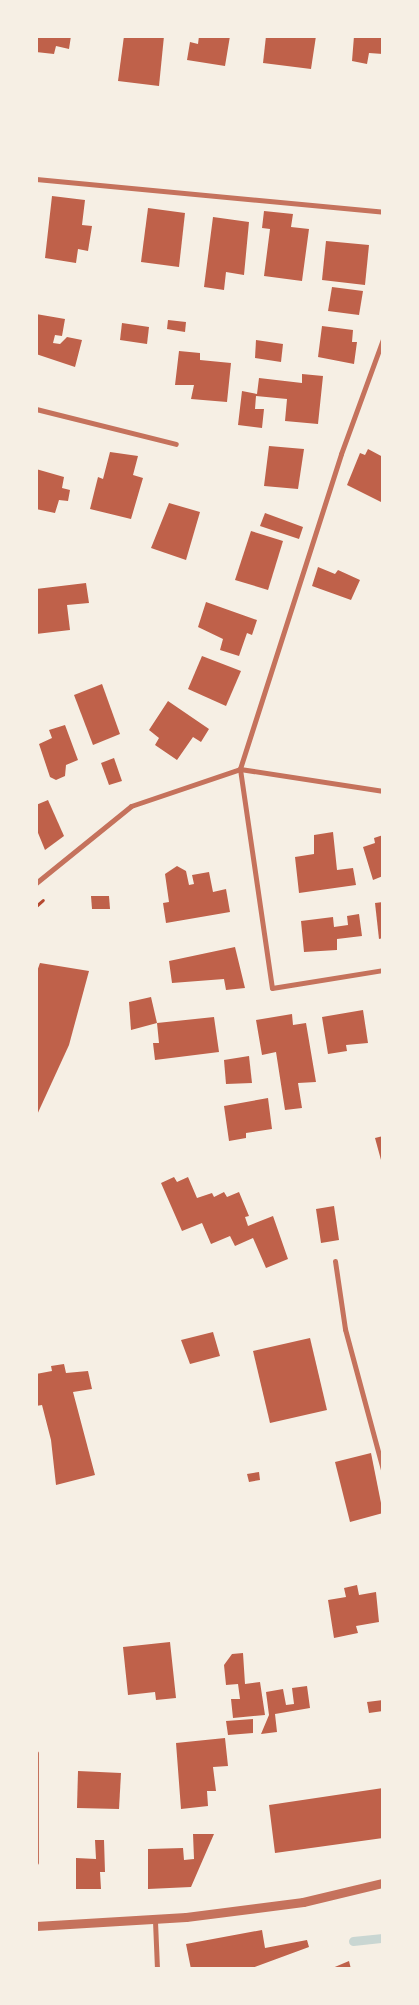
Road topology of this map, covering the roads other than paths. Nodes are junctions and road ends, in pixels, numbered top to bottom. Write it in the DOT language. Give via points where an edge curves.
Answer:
graph roads {
  1 [pos="36,179"];
  2 [pos="383,212"];
  3 [pos="383,339"];
  4 [pos="36,409"];
  5 [pos="176,444"];
  6 [pos="240,769"];
  7 [pos="383,791"];
  8 [pos="36,883"];
  9 [pos="383,970"];
  10 [pos="335,1261"];
  11 [pos="383,1470"];
  12 [pos="36,1753"];
  13 [pos="36,1862"];
  14 [pos="383,1883"];
  15 [pos="155,1921"];
  16 [pos="36,1926"];
  17 [pos="157,1969"];
  1 -- 2 [label="street"];
  3 -- 6 [label="street" via="341,454"];
  4 -- 5 [label="street"];
  6 -- 7 [label="street"];
  6 -- 8 [label="street" via="131,806"];
  6 -- 9 [label="street" via="272,988"];
  10 -- 11 [label="street" via="345,1329"];
  12 -- 13 [label="street" via="39,1753"];
  14 -- 15 [label="street" via="303,1902"];
  15 -- 16 [label="street"];
  15 -- 17 [label="street"];
}
